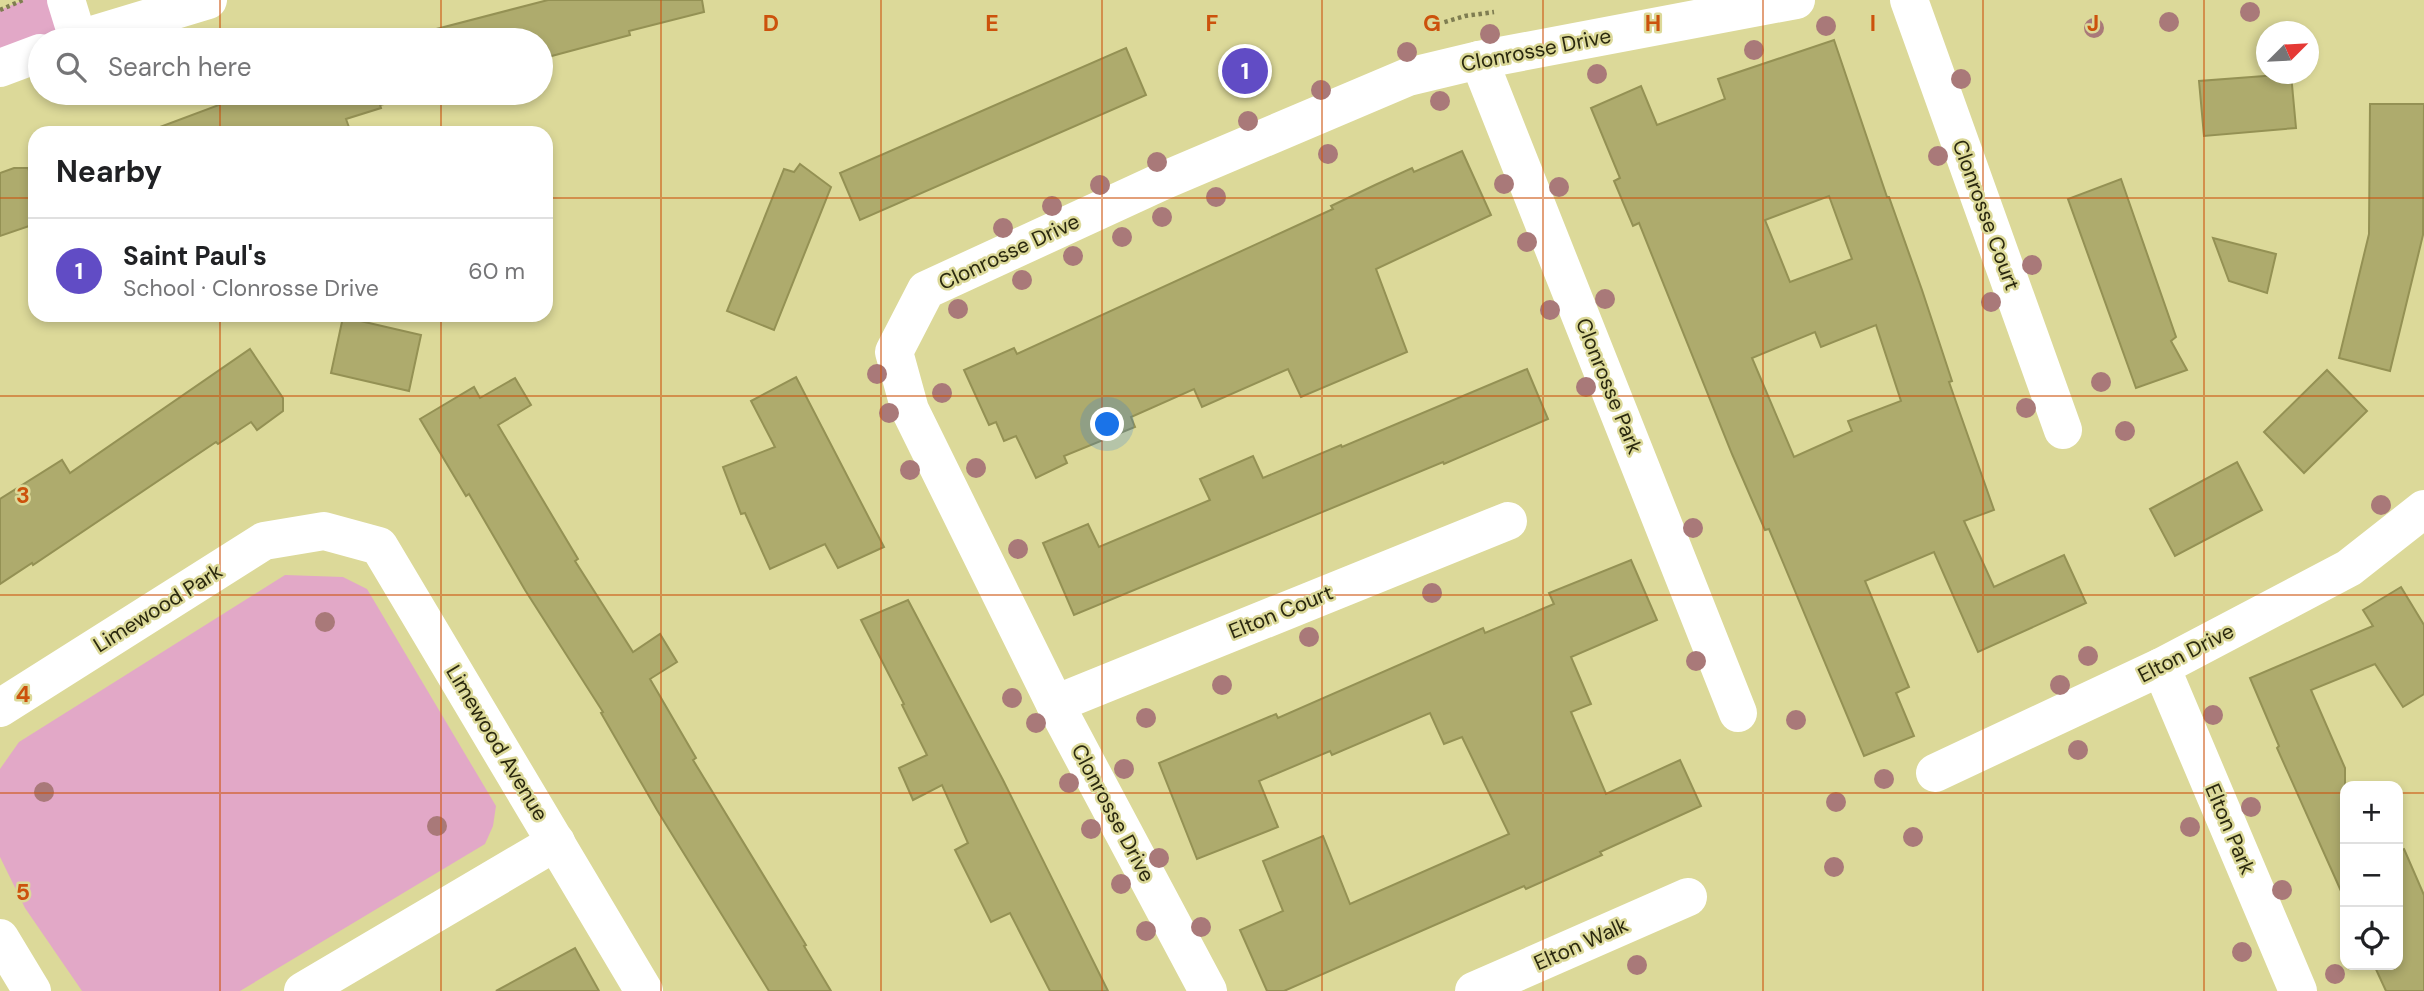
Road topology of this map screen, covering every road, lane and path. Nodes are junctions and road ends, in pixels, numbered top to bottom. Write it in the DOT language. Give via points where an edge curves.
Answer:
graph roads {
  1 [pos="23,0"];
  2 [pos="66,0"];
  3 [pos="208,0"];
  4 [pos="1796,0"];
  5 [pos="1909,0"];
  6 [pos="0,10"];
  7 [pos="74,28"];
  8 [pos="116,28"];
  9 [pos="28,58"];
  10 [pos="1479,60"];
  11 [pos="0,68"];
  12 [pos="2063,430"];
  13 [pos="2424,509"];
  14 [pos="1508,521"];
  15 [pos="324,531"];
  16 [pos="2161,667"];
  17 [pos="1055,704"];
  18 [pos="0,708"];
  19 [pos="1738,713"];
  20 [pos="1935,774"];
  21 [pos="556,842"];
  22 [pos="1688,897"];
  23 [pos="0,938"];
  24 [pos="32,991"];
  25 [pos="303,991"];
  26 [pos="644,991"];
  27 [pos="1208,991"];
  28 [pos="1474,991"];
  29 [pos="2298,991"];
  1 -- 6 [label="path"];
  2 -- 7 [label="street"];
  3 -- 8 [label="street"];
  4 -- 10 [label="street, Clonrosse Drive"];
  5 -- 12 [label="street, Clonrosse Court"];
  9 -- 11 [label="street"];
  10 -- 17 [label="street, Clonrosse Drive" via="1408,77 1164,180 926,290 894,352 910,410"];
  10 -- 19 [label="street, Clonrosse Park"];
  13 -- 16 [label="street, Elton Drive" via="2349,568"];
  14 -- 17 [label="street, Elton Court"];
  15 -- 18 [label="street, Limewood Park" via="264,541"];
  15 -- 21 [label="street, Limewood Avenue" via="379,546"];
  16 -- 20 [label="street, Elton Drive"];
  16 -- 29 [label="street, Elton Park"];
  17 -- 27 [label="street, Clonrosse Drive"];
  21 -- 25 [label="street"];
  21 -- 26 [label="street, Limewood Avenue"];
  22 -- 28 [label="street, Elton Walk"];
  23 -- 24 [label="street"];
}
